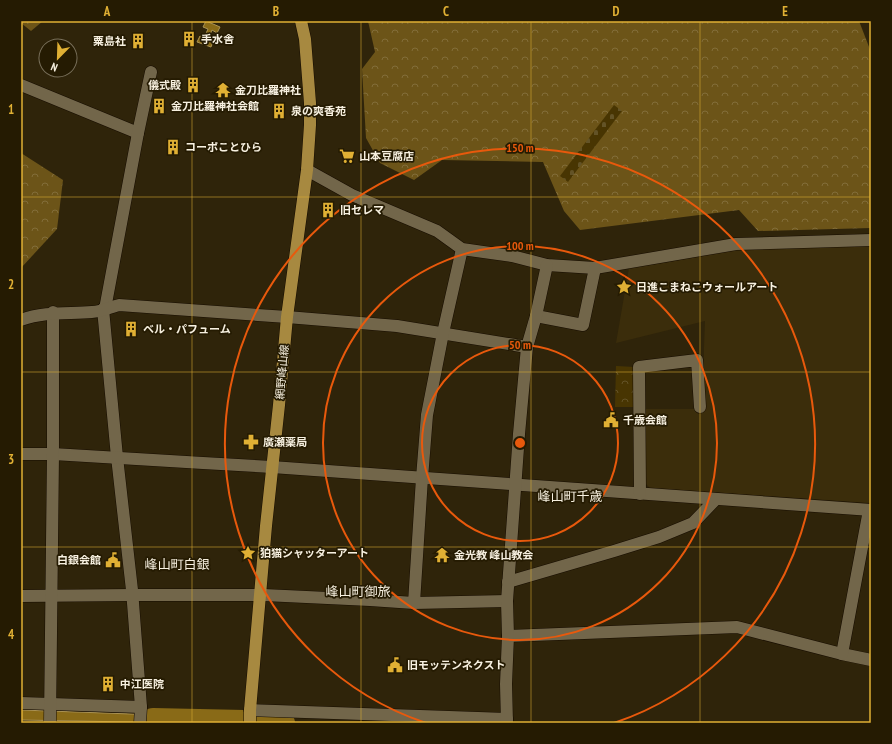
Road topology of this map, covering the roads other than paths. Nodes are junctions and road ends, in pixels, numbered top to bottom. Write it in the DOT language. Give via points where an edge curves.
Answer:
graph roads {
  1 [pos="301,21"];
  2 [pos="151,72"];
  3 [pos="21,85"];
  4 [pos="138,133"];
  5 [pos="308,170"];
  6 [pos="871,240"];
  7 [pos="462,249"];
  8 [pos="548,265"];
  9 [pos="595,268"];
  10 [pos="104,309"];
  11 [pos="53,312"];
  12 [pos="536,316"];
  13 [pos="21,320"];
  14 [pos="287,322"];
  15 [pos="443,333"];
  16 [pos="527,348"];
  17 [pos="700,407"];
  18 [pos="21,454"];
  19 [pos="53,454"];
  20 [pos="117,457"];
  21 [pos="272,467"];
  22 [pos="422,478"];
  23 [pos="515,485"];
  24 [pos="640,494"];
  25 [pos="716,499"];
  26 [pos="870,510"];
  27 [pos="508,582"];
  28 [pos="132,595"];
  29 [pos="21,596"];
  30 [pos="52,596"];
  31 [pos="260,596"];
  32 [pos="507,601"];
  33 [pos="414,603"];
  34 [pos="508,636"];
  35 [pos="842,654"];
  36 [pos="871,660"];
  37 [pos="21,703"];
  38 [pos="50,705"];
  39 [pos="141,708"];
  40 [pos="250,716"];
  41 [pos="405,719"];
  42 [pos="507,721"];
  43 [pos="50,723"];
  44 [pos="140,723"];
  1 -- 5 [label="main road, 網野峰山線" via="305,39 310,103"];
  2 -- 4 [label="street"];
  3 -- 4 [label="street"];
  4 -- 10 [label="street"];
  5 -- 7 [label="street" via="352,195 437,231"];
  5 -- 14 [label="main road, 網野峰山線"];
  6 -- 9 [label="street" via="736,244"];
  7 -- 8 [label="street" via="512,256"];
  7 -- 15 [label="street"];
  8 -- 9 [label="street"];
  8 -- 12 [label="street"];
  9 -- 12 [label="street" via="583,325"];
  10 -- 11 [label="street" via="94,312"];
  10 -- 14 [label="street" via="120,305"];
  10 -- 20 [label="street"];
  11 -- 13 [label="street"];
  11 -- 19 [label="street"];
  12 -- 16 [label="street"];
  14 -- 15 [label="street" via="397,326"];
  14 -- 21 [label="main road, 網野峰山線"];
  15 -- 16 [label="street"];
  15 -- 22 [label="street" via="428,415"];
  16 -- 23 [label="street"];
  17 -- 24 [label="street" via="697,360 639,367"];
  18 -- 19 [label="street"];
  19 -- 20 [label="street"];
  19 -- 30 [label="street"];
  20 -- 21 [label="street"];
  20 -- 28 [label="street"];
  21 -- 22 [label="street"];
  21 -- 31 [label="main road, 網野峰山線"];
  22 -- 23 [label="street"];
  22 -- 33 [label="street"];
  23 -- 24 [label="street"];
  23 -- 27 [label="street"];
  24 -- 25 [label="street"];
  25 -- 26 [label="street"];
  25 -- 27 [label="street" via="694,523 659,537"];
  26 -- 35 [label="street"];
  27 -- 32 [label="street"];
  28 -- 30 [label="street"];
  28 -- 31 [label="street"];
  28 -- 39 [label="street"];
  29 -- 30 [label="street"];
  30 -- 38 [label="street"];
  31 -- 33 [label="street"];
  31 -- 40 [label="main road, 網野峰山線"];
  32 -- 33 [label="street"];
  32 -- 34 [label="street"];
  34 -- 35 [label="street" via="737,627"];
  34 -- 42 [label="street"];
  35 -- 36 [label="street"];
  37 -- 38 [label="street"];
  38 -- 39 [label="street"];
  38 -- 43 [label="street"];
  39 -- 44 [label="street"];
  40 -- 41 [label="street"];
  41 -- 42 [label="street"];
}
